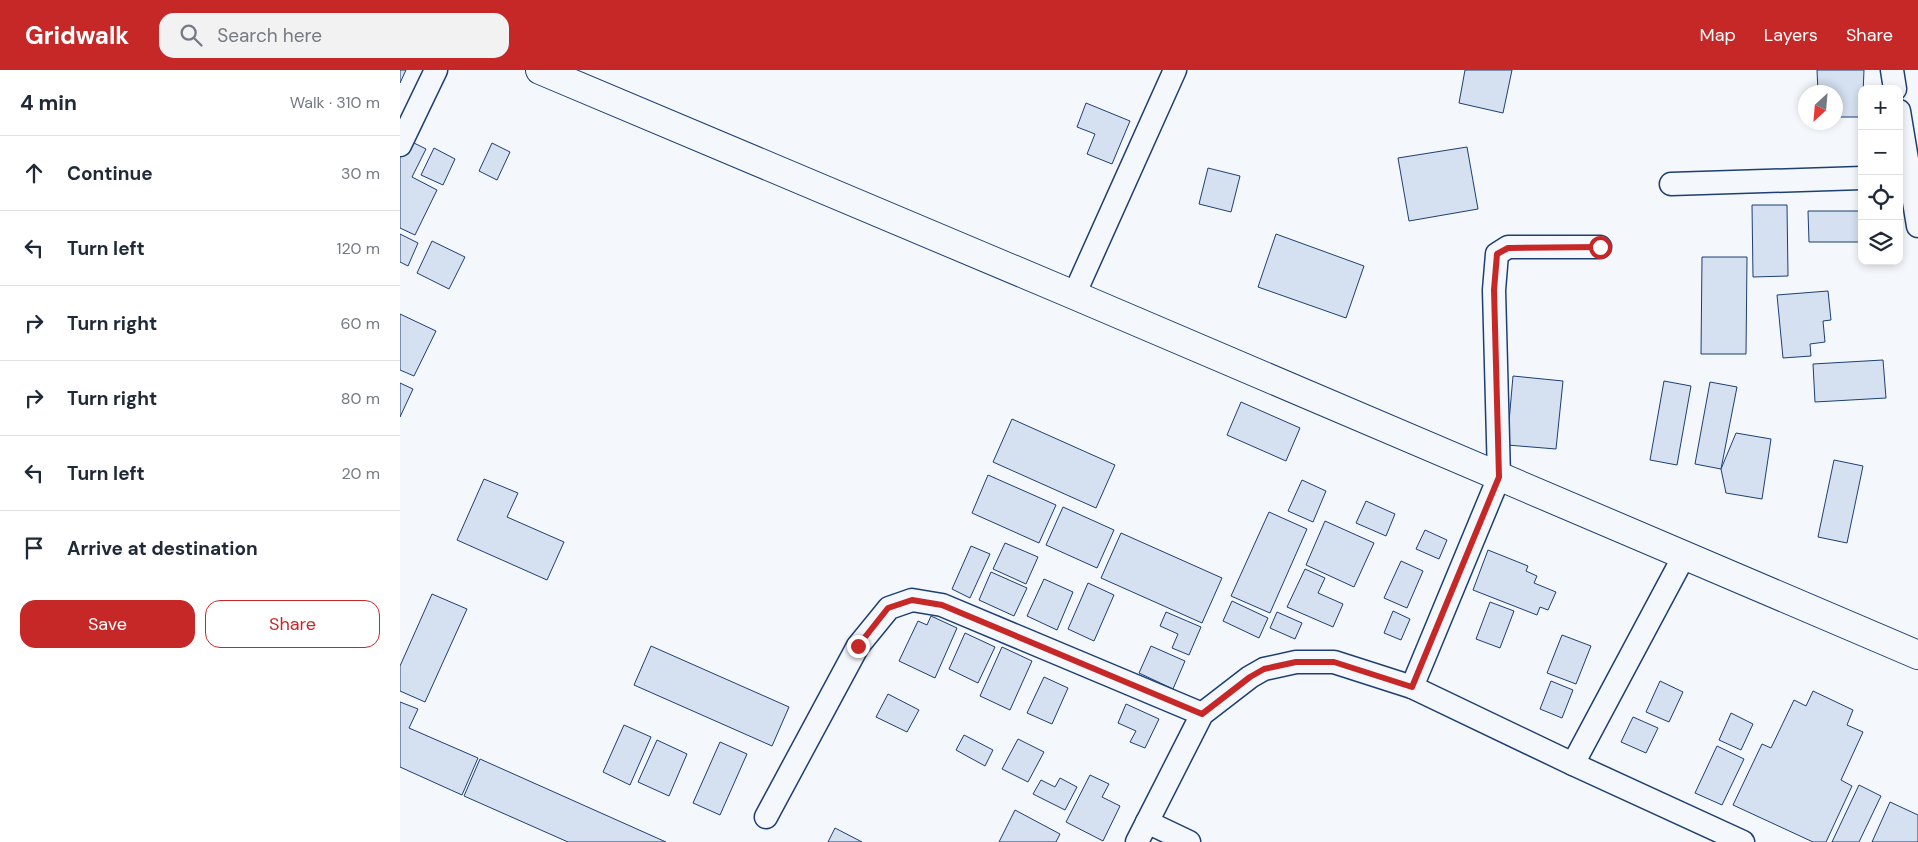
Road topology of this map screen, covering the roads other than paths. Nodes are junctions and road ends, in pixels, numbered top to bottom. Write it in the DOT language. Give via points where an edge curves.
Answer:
graph roads {
  1 [pos="436,70"];
  2 [pos="1175,70"];
  3 [pos="1892,70"];
  4 [pos="549,72"];
  5 [pos="1894,85"];
  6 [pos="1901,130"];
  7 [pos="400,145"];
  8 [pos="1905,177"];
  9 [pos="1858,178"];
  10 [pos="1671,184"];
  11 [pos="1918,226"];
  12 [pos="1600,247"];
  13 [pos="1074,295"];
  14 [pos="1499,477"];
  15 [pos="1684,556"];
  16 [pos="1918,655"];
  17 [pos="1412,687"];
  18 [pos="1202,714"];
  19 [pos="1573,764"];
  20 [pos="766,817"];
  21 [pos="1142,832"];
  22 [pos="1189,842"];
  23 [pos="1743,842"];
  1 -- 7 [label="street"];
  2 -- 13 [label="street"];
  3 -- 5 [label="street"];
  4 -- 13 [label="main road"];
  6 -- 8 [label="street"];
  8 -- 11 [label="street"];
  9 -- 10 [label="street"];
  12 -- 14 [label="street" via="1508,248 1497,254 1494,290"];
  13 -- 14 [label="main road"];
  14 -- 15 [label="main road"];
  14 -- 17 [label="street"];
  15 -- 16 [label="main road"];
  15 -- 19 [label="street"];
  17 -- 18 [label="street" via="1334,662 1296,662 1264,669"];
  17 -- 19 [label="street"];
  18 -- 20 [label="street" via="942,605 912,600 888,608 858,646"];
  18 -- 21 [label="street"];
  19 -- 23 [label="street"];
  21 -- 22 [label="street"];
}
